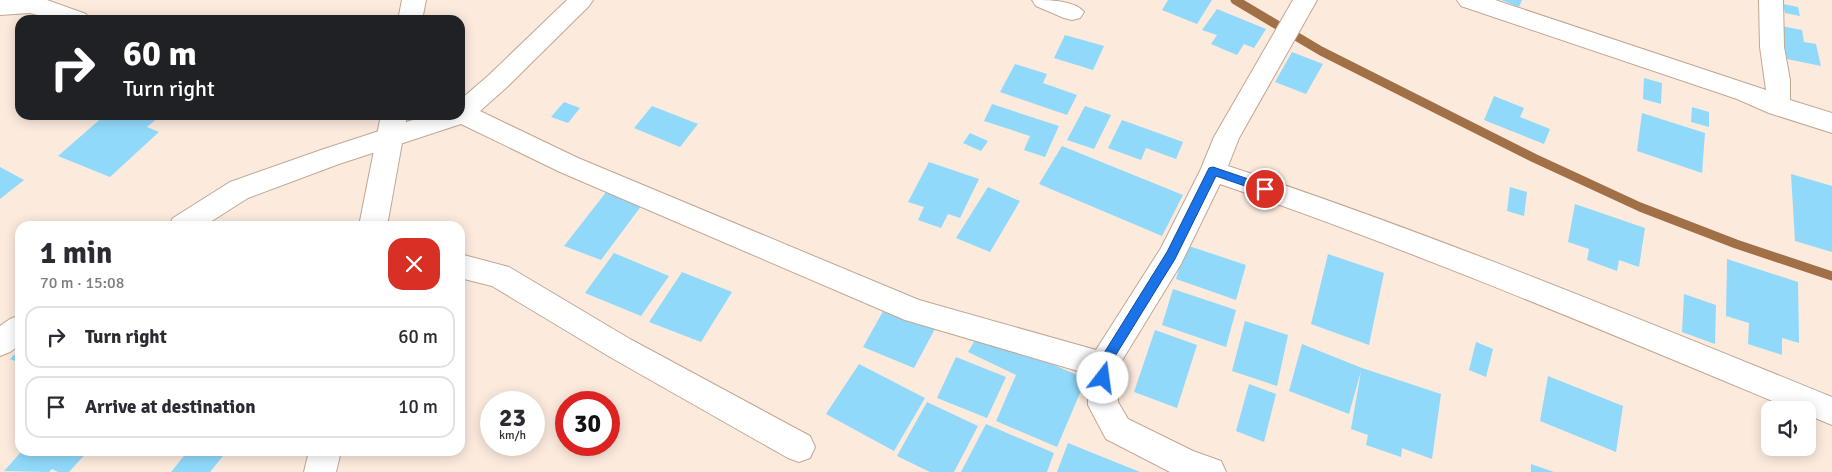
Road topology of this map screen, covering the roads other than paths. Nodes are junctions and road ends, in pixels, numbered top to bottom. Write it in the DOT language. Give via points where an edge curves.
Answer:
graph roads {
  1 [pos="413,0"];
  2 [pos="581,0"];
  3 [pos="1044,0"];
  4 [pos="1305,0"];
  5 [pos="1468,0"];
  6 [pos="1771,0"];
  7 [pos="0,7"];
  8 [pos="1072,12"];
  9 [pos="68,15"];
  10 [pos="411,15"];
  11 [pos="1778,106"];
  12 [pos="465,110"];
  13 [pos="465,116"];
  14 [pos="426,120"];
  15 [pos="1832,123"];
  16 [pos="392,126"];
  17 [pos="1213,171"];
  18 [pos="191,221"];
  19 [pos="374,221"];
  20 [pos="465,267"];
  21 [pos="15,332"];
  22 [pos="0,343"];
  23 [pos="1103,365"];
  24 [pos="1832,412"];
  25 [pos="799,447"];
  26 [pos="324,456"];
  27 [pos="1194,469"];
  28 [pos="320,472"];
  1 -- 10 [label="street"];
  2 -- 12 [label="street"];
  3 -- 8 [label="street"];
  4 -- 17 [label="street" via="1227,137"];
  5 -- 11 [label="street" via="1746,92"];
  6 -- 11 [label="street"];
  7 -- 9 [label="street" via="14,2 51,7"];
  11 -- 15 [label="street"];
  13 -- 23 [label="street" via="569,165 915,311"];
  14 -- 16 [label="street"];
  16 -- 18 [label="street" via="239,190"];
  16 -- 19 [label="street"];
  17 -- 23 [label="street" via="1171,256"];
  17 -- 24 [label="street" via="1334,212 1490,271"];
  20 -- 25 [label="street" via="499,276 620,348"];
  21 -- 22 [label="street"];
  23 -- 27 [label="street" via="1103,405 1117,429"];
  26 -- 28 [label="street"];
}
